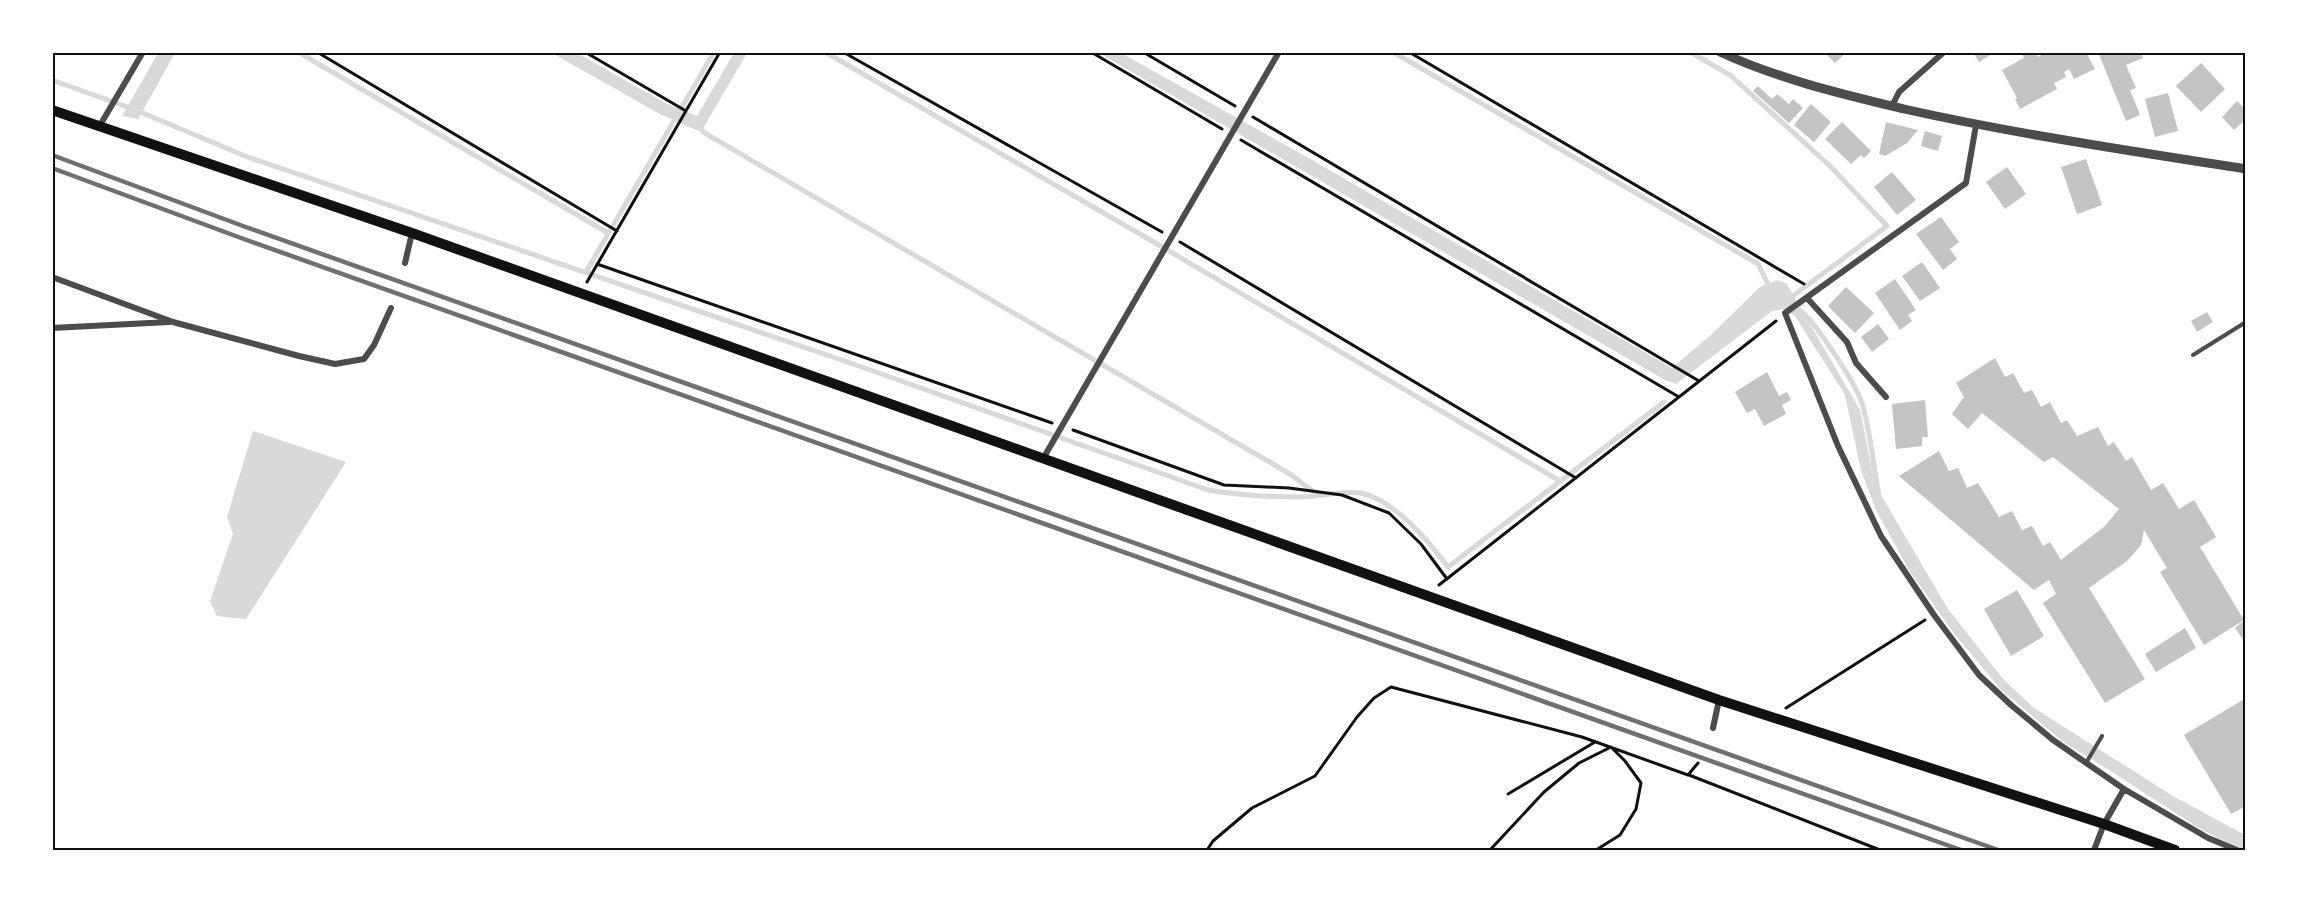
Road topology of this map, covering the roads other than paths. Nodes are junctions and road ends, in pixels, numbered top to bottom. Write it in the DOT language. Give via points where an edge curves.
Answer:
graph roads {
  1 [pos="143,52"];
  2 [pos="1279,52"];
  3 [pos="1720,52"];
  4 [pos="1944,52"];
  5 [pos="1892,106"];
  6 [pos="52,110"];
  7 [pos="1976,125"];
  8 [pos="99,127"];
  9 [pos="2246,169"];
  10 [pos="412,233"];
  11 [pos="405,263"];
  12 [pos="52,277"];
  13 [pos="1804,300"];
  14 [pos="391,308"];
  15 [pos="173,322"];
  16 [pos="2246,322"];
  17 [pos="52,328"];
  18 [pos="2193,355"];
  19 [pos="1886,397"];
  20 [pos="1044,458"];
  21 [pos="1719,700"];
  22 [pos="1713,728"];
  23 [pos="2102,736"];
  24 [pos="2085,764"];
  25 [pos="2124,789"];
  26 [pos="2104,824"];
  27 [pos="2094,850"];
  28 [pos="2175,850"];
  29 [pos="2237,850"];
  1 -- 8 [label="street"];
  2 -- 20 [label="street"];
  3 -- 5 [label="street" via="1745,64 1840,94"];
  4 -- 5 [label="street" via="1899,92"];
  5 -- 7 [label="street"];
  6 -- 8 [label="main road"];
  7 -- 9 [label="street"];
  7 -- 13 [label="street" via="1966,183"];
  8 -- 10 [label="main road"];
  10 -- 11 [label="street"];
  10 -- 20 [label="main road"];
  12 -- 15 [label="street"];
  13 -- 19 [label="street" via="1847,342 1856,363"];
  13 -- 24 [label="street" via="1785,314 1838,446 1881,536 1979,675"];
  14 -- 15 [label="street" via="364,359 335,364"];
  15 -- 17 [label="street"];
  16 -- 18 [label="lane"];
  20 -- 21 [label="main road"];
  21 -- 22 [label="street"];
  21 -- 26 [label="main road"];
  23 -- 24 [label="lane"];
  24 -- 25 [label="street"];
  25 -- 26 [label="street"];
  25 -- 29 [label="street" via="2208,838"];
  26 -- 27 [label="street"];
  26 -- 28 [label="main road"];
}
